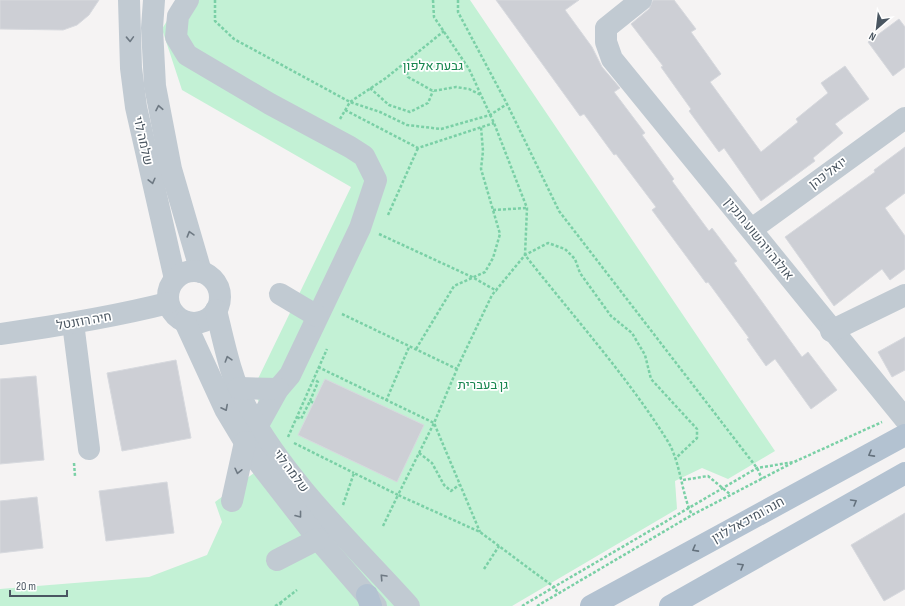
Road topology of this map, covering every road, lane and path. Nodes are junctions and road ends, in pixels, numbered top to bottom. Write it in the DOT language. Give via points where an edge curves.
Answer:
graph roads {
  1 [pos="129,0"];
  2 [pos="154,0"];
  3 [pos="188,0"];
  4 [pos="215,0"];
  5 [pos="432,0"];
  6 [pos="458,0"];
  7 [pos="641,0"];
  8 [pos="444,31"];
  9 [pos="405,62"];
  10 [pos="370,88"];
  11 [pos="433,91"];
  12 [pos="481,95"];
  13 [pos="350,102"];
  14 [pos="507,104"];
  15 [pos="345,110"];
  16 [pos="490,115"];
  17 [pos="905,118"];
  18 [pos="494,123"];
  19 [pos="481,127"];
  20 [pos="331,135"];
  21 [pos="527,208"];
  22 [pos="493,210"];
  23 [pos="360,228"];
  24 [pos="752,229"];
  25 [pos="525,255"];
  26 [pos="201,272"];
  27 [pos="472,277"];
  28 [pos="175,279"];
  29 [pos="497,291"];
  30 [pos="280,294"];
  31 [pos="905,295"];
  32 [pos="168,303"];
  33 [pos="216,310"];
  34 [pos="320,310"];
  35 [pos="185,322"];
  36 [pos="73,323"];
  37 [pos="831,331"];
  38 [pos="0,334"];
  39 [pos="409,347"];
  40 [pos="416,349"];
  41 [pos="299,355"];
  42 [pos="457,369"];
  43 [pos="314,380"];
  44 [pos="239,388"];
  45 [pos="278,389"];
  46 [pos="310,401"];
  47 [pos="386,401"];
  48 [pos="314,403"];
  49 [pos="297,417"];
  50 [pos="903,417"];
  51 [pos="434,423"];
  52 [pos="252,434"];
  53 [pos="905,435"];
  54 [pos="293,443"];
  55 [pos="89,448"];
  56 [pos="419,453"];
  57 [pos="675,459"];
  58 [pos="794,462"];
  59 [pos="757,468"];
  60 [pos="354,473"];
  61 [pos="905,473"];
  62 [pos="762,479"];
  63 [pos="683,480"];
  64 [pos="460,485"];
  65 [pos="724,488"];
  66 [pos="731,494"];
  67 [pos="398,495"];
  68 [pos="232,501"];
  69 [pos="688,508"];
  70 [pos="342,509"];
  71 [pos="692,515"];
  72 [pos="383,526"];
  73 [pos="480,532"];
  74 [pos="318,539"];
  75 [pos="498,546"];
  76 [pos="277,560"];
  77 [pos="484,569"];
  78 [pos="554,587"];
  79 [pos="297,590"];
  80 [pos="558,593"];
  81 [pos="371,602"];
  82 [pos="281,605"];
  83 [pos="275,606"];
  84 [pos="409,606"];
  85 [pos="522,606"];
  86 [pos="538,606"];
  87 [pos="591,606"];
  88 [pos="670,606"];
  1 -- 28 [label="street, שלמה לוי, one-way" via="131,68 136,107"];
  26 -- 2 [label="street, שלמה לוי, one-way" via="171,169 155,86 152,28"];
  3 -- 20 [label="street" via="178,16 176,38 187,55 270,104"];
  4 -- 13 [label="path" via="215,21 234,39"];
  5 -- 8 [label="path" via="434,17"];
  6 -- 14 [label="path" via="458,12"];
  7 -- 24 [label="street, אולגה ויהשוע חנקין" via="606,28 606,42 612,59"];
  8 -- 9 [label="path"];
  8 -- 12 [label="path" via="469,69"];
  9 -- 10 [label="path"];
  9 -- 11 [label="path" via="408,77"];
  10 -- 11 [label="path" via="389,105 410,112 428,103"];
  10 -- 13 [label="path"];
  11 -- 12 [label="path" via="456,87 469,89"];
  12 -- 16 [label="path"];
  13 -- 15 [label="path"];
  13 -- 16 [label="path" via="380,112 407,126 442,129"];
  14 -- 16 [label="path"];
  14 -- 59 [label="path" via="559,211"];
  15 -- 19 [label="path" via="418,148"];
  15 -- 20 [label="path"];
  16 -- 18 [label="path"];
  17 -- 24 [label="street, יואל כהן"];
  18 -- 19 [label="path"];
  18 -- 21 [label="path"];
  19 -- 22 [label="path" via="484,151 482,169"];
  20 -- 23 [label="street" via="364,156 376,180"];
  21 -- 22 [label="path"];
  21 -- 25 [label="path"];
  22 -- 27 [label="path" via="500,234 493,258 485,272"];
  23 -- 27 [label="path"];
  23 -- 34 [label="street"];
  24 -- 37 [label="street, אולגה ויהשוע חנקין"];
  25 -- 29 [label="path"];
  25 -- 57 [label="path" via="627,384 668,441"];
  25 -- 57 [label="path" via="548,243 565,249 575,259 580,273 611,316 632,333 645,355 651,379 697,429 697,438"];
  26 -- 28 [label="street" via="190,271"];
  26 -- 33 [label="street" via="213,279 218,286 220,303"];
  27 -- 29 [label="path"];
  27 -- 40 [label="path" via="454,286"];
  28 -- 32 [label="street" via="170,286"];
  29 -- 42 [label="path" via="492,295"];
  30 -- 34 [label="street"];
  31 -- 37 [label="street"];
  32 -- 35 [label="street" via="178,318"];
  32 -- 36 [label="street, חיה רוזנטל"];
  33 -- 35 [label="street" via="203,322"];
  44 -- 33 [label="street, שלמה לוי, one-way" via="228,360"];
  34 -- 39 [label="path"];
  34 -- 41 [label="street"];
  35 -- 52 [label="street, שלמה לוי, one-way" via="225,409"];
  36 -- 38 [label="street, חיה רוזנטל"];
  36 -- 55 [label="street"];
  37 -- 50 [label="street, אולגה ויהשוע חנקין"];
  39 -- 40 [label="path"];
  39 -- 47 [label="path"];
  40 -- 42 [label="path"];
  41 -- 45 [label="street" via="290,375"];
  41 -- 47 [label="path"];
  42 -- 51 [label="path"];
  43 -- 46 [label="path" via="318,382"];
  44 -- 45 [label="street"];
  44 -- 52 [label="street, שלמה לוי"];
  45 -- 52 [label="street"];
  46 -- 48 [label="path"];
  46 -- 49 [label="path" via="302,419"];
  47 -- 51 [label="path"];
  50 -- 58 [label="path"];
  51 -- 56 [label="path"];
  51 -- 64 [label="path"];
  52 -- 68 [label="street, one-way"];
  52 -- 74 [label="street, שלמה לוי, one-way" via="252,454"];
  84 -- 52 [label="street, שלמה לוי, one-way"];
  53 -- 87 [label="main road, חנה ומיכאל לוין, one-way"];
  54 -- 60 [label="path"];
  56 -- 64 [label="path" via="432,463 444,485 451,492"];
  56 -- 67 [label="path"];
  57 -- 63 [label="path"];
  58 -- 59 [label="path"];
  58 -- 62 [label="path"];
  59 -- 62 [label="path"];
  59 -- 65 [label="path"];
  60 -- 67 [label="path"];
  60 -- 70 [label="path"];
  88 -- 61 [label="main road, one-way"];
  62 -- 66 [label="path"];
  63 -- 65 [label="path" via="708,476"];
  63 -- 69 [label="path"];
  64 -- 73 [label="path"];
  65 -- 66 [label="path"];
  65 -- 69 [label="path"];
  66 -- 71 [label="path"];
  67 -- 72 [label="path"];
  67 -- 73 [label="path"];
  69 -- 71 [label="path"];
  69 -- 78 [label="path"];
  71 -- 80 [label="path"];
  73 -- 75 [label="path"];
  74 -- 76 [label="street"];
  74 -- 81 [label="street, שלמה לוי"];
  75 -- 77 [label="path"];
  75 -- 78 [label="path"];
  78 -- 80 [label="path"];
  78 -- 85 [label="path"];
  79 -- 82 [label="path"];
  80 -- 86 [label="path"];
  82 -- 83 [label="path"];
}
